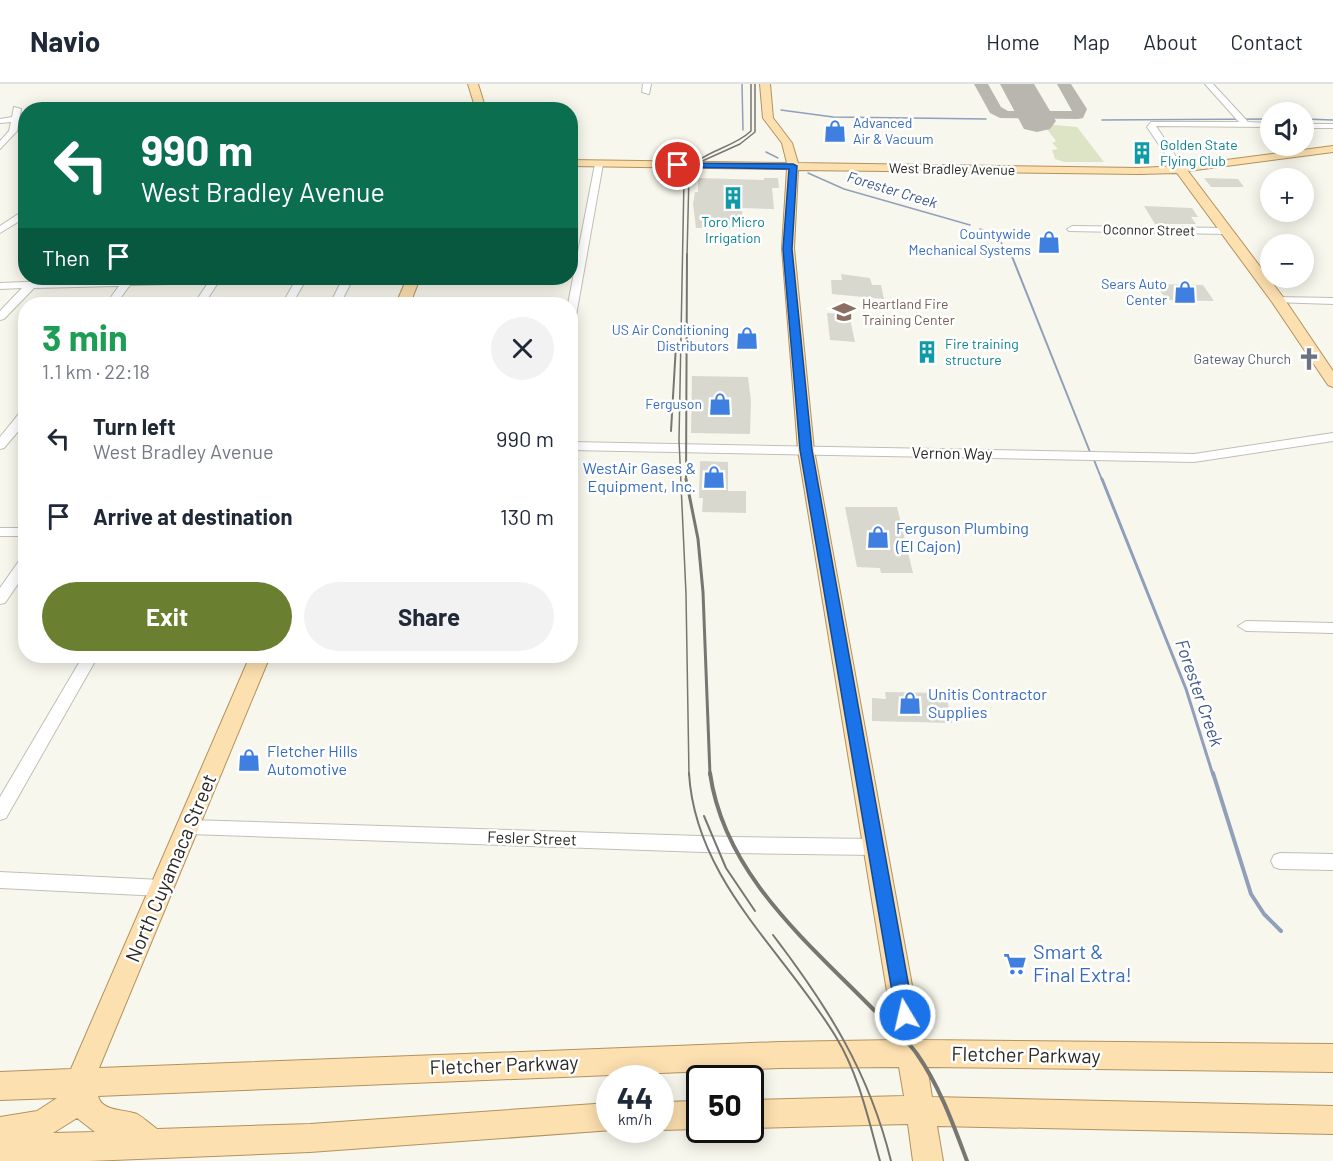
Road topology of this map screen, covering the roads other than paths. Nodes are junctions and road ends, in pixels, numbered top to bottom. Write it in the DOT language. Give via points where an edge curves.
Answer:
graph roads {
  1 [pos="473,84"];
  2 [pos="765,84"];
  3 [pos="1209,84"];
  4 [pos="479,102"];
  5 [pos="17,109"];
  6 [pos="16,119"];
  7 [pos="1242,120"];
  8 [pos="0,121"];
  9 [pos="1260,123"];
  10 [pos="1314,126"];
  11 [pos="1333,126"];
  12 [pos="0,146"];
  13 [pos="1333,149"];
  14 [pos="578,164"];
  15 [pos="599,164"];
  16 [pos="793,166"];
  17 [pos="1180,169"];
  18 [pos="18,218"];
  19 [pos="1072,229"];
  20 [pos="0,230"];
  21 [pos="1226,231"];
  22 [pos="578,278"];
  23 [pos="63,285"];
  24 [pos="0,286"];
  25 [pos="30,287"];
  26 [pos="20,297"];
  27 [pos="18,299"];
  28 [pos="1278,300"];
  29 [pos="1333,301"];
  30 [pos="0,317"];
  31 [pos="1333,382"];
  32 [pos="18,422"];
  33 [pos="1333,437"];
  34 [pos="0,445"];
  35 [pos="578,446"];
  36 [pos="806,450"];
  37 [pos="0,532"];
  38 [pos="18,532"];
  39 [pos="18,573"];
  40 [pos="0,599"];
  41 [pos="1246,626"];
  42 [pos="1333,628"];
  43 [pos="86,663"];
  44 [pos="257,663"];
  45 [pos="0,813"];
  46 [pos="189,826"];
  47 [pos="875,847"];
  48 [pos="1280,861"];
  49 [pos="1333,862"];
  50 [pos="0,880"];
  51 [pos="161,888"];
  52 [pos="912,1053"];
  53 [pos="1333,1058"];
  54 [pos="81,1081"];
  55 [pos="0,1086"];
  56 [pos="922,1110"];
  57 [pos="764,1114"];
  58 [pos="596,1118"];
  59 [pos="1333,1120"];
  60 [pos="0,1131"];
  61 [pos="153,1144"];
  62 [pos="0,1150"];
  63 [pos="88,1161"];
  64 [pos="928,1161"];
  1 -- 4 [label="main road"];
  2 -- 16 [label="main road" via="768,118 787,143"];
  3 -- 7 [label="street"];
  5 -- 6 [label="street"];
  6 -- 8 [label="street"];
  6 -- 12 [label="street" via="11,134"];
  7 -- 9 [label="street"];
  7 -- 17 [label="street" via="1154,124 1151,127"];
  10 -- 11 [label="street"];
  13 -- 17 [label="main road, West Bradley Avenue"];
  14 -- 15 [label="main road, West Bradley Avenue"];
  15 -- 16 [label="main road, West Bradley Avenue"];
  15 -- 22 [label="street"];
  16 -- 17 [label="main road, West Bradley Avenue"];
  16 -- 36 [label="main road" via="788,249"];
  17 -- 21 [label="main road"];
  18 -- 20 [label="street"];
  19 -- 21 [label="street, Oconnor Street"];
  21 -- 28 [label="main road"];
  23 -- 25 [label="street"];
  24 -- 25 [label="street"];
  25 -- 26 [label="street"];
  27 -- 30 [label="street"];
  28 -- 29 [label="street"];
  28 -- 31 [label="main road"];
  32 -- 34 [label="street"];
  33 -- 36 [label="street, Vernon Way" via="1194,458"];
  35 -- 36 [label="street, Vernon Way"];
  36 -- 47 [label="main road"];
  37 -- 38 [label="street"];
  39 -- 40 [label="street"];
  41 -- 42 [label="street"];
  43 -- 45 [label="street"];
  44 -- 46 [label="main road, North Cuyamaca Street"];
  46 -- 47 [label="street, Fesler Street"];
  46 -- 51 [label="main road, North Cuyamaca Street"];
  47 -- 52 [label="main road"];
  48 -- 49 [label="street"];
  50 -- 51 [label="street"];
  51 -- 54 [label="main road, North Cuyamaca Street"];
  52 -- 53 [label="main road, Fletcher Parkway"];
  52 -- 54 [label="main road, Fletcher Parkway"];
  52 -- 56 [label="main road"];
  54 -- 55 [label="main road, Fletcher Parkway"];
  54 -- 60 [label="main road, North Cuyamaca Street" via="69,1106 55,1119 31,1129"];
  54 -- 61 [label="main road" via="87,1108 101,1120 130,1126"];
  56 -- 57 [label="main road"];
  56 -- 59 [label="main road"];
  56 -- 64 [label="main road"];
  58 -- 61 [label="main road" via="310,1138"];
  61 -- 62 [label="main road"];
  61 -- 63 [label="main road"];
}
